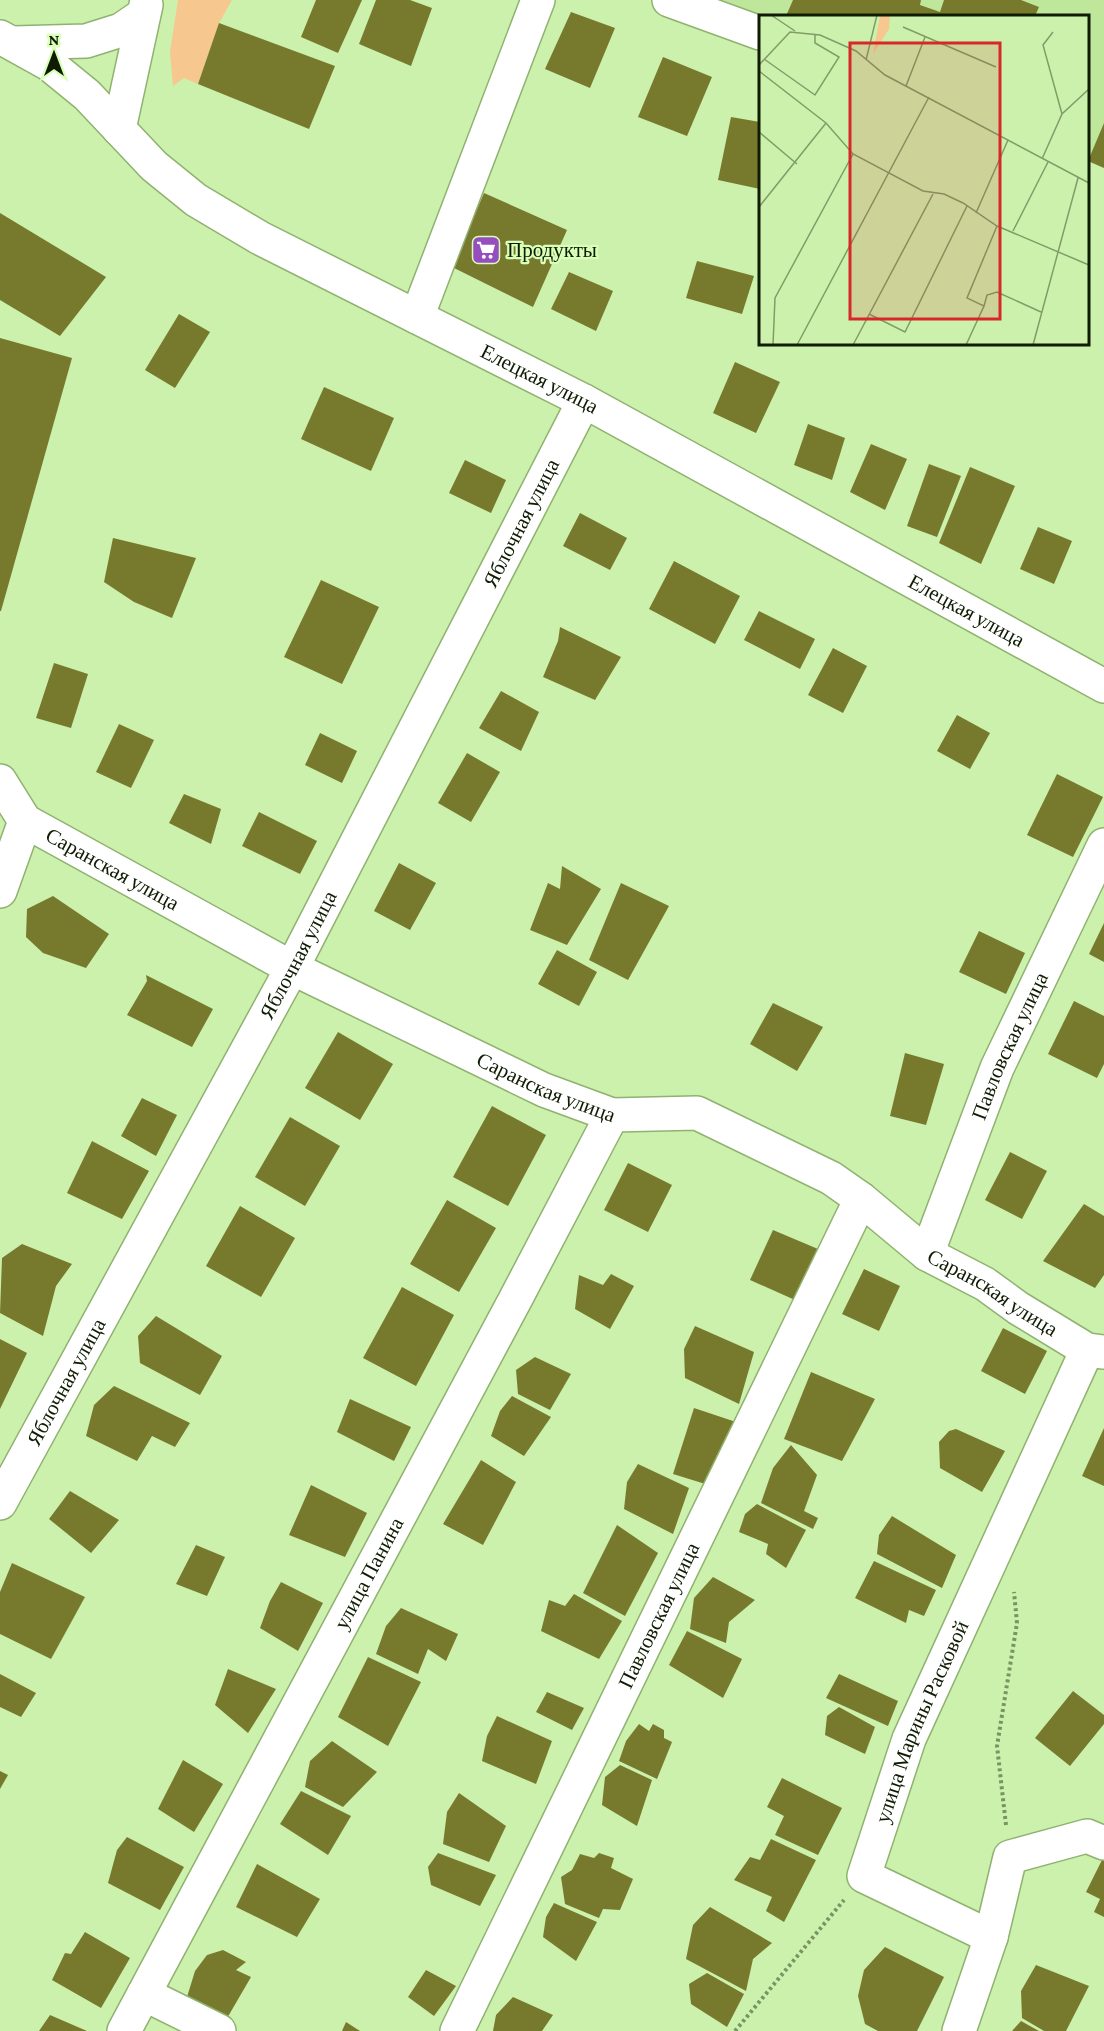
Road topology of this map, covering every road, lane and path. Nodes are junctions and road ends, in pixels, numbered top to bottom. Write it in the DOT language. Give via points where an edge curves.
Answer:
graph roads {
  1 [pos="538,0"];
  2 [pos="669,0"];
  3 [pos="145,8"];
  4 [pos="759,33"];
  5 [pos="7,40"];
  6 [pos="119,129"];
  7 [pos="417,317"];
  8 [pos="584,401"];
  9 [pos="1104,686"];
  10 [pos="0,781"];
  11 [pos="25,821"];
  12 [pos="1104,845"];
  13 [pos="0,891"];
  14 [pos="292,968"];
  15 [pos="612,1115"];
  16 [pos="861,1199"];
  17 [pos="927,1254"];
  18 [pos="1096,1351"];
  19 [pos="0,1503"];
  20 [pos="1014,1589"];
  21 [pos="1104,1843"];
  22 [pos="1010,1857"];
  23 [pos="864,1876"];
  24 [pos="991,1937"];
  25 [pos="144,1994"];
  26 [pos="124,2031"];
  27 [pos="219,2031"];
  28 [pos="457,2031"];
  29 [pos="735,2031"];
  30 [pos="959,2031"];
  1 -- 7 [label="street"];
  2 -- 4 [label="street"];
  3 -- 5 [label="street" via="121,30 86,41"];
  3 -- 6 [label="street"];
  5 -- 6 [label="street, Елецкая улица" via="49,64 87,95"];
  6 -- 7 [label="street, Елецкая улица" via="153,166 196,200 260,238"];
  7 -- 8 [label="street, Елецкая улица"];
  8 -- 9 [label="street, Елецкая улица"];
  8 -- 14 [label="street, Яблочная улица"];
  10 -- 11 [label="street, Саранская улица"];
  11 -- 13 [label="street"];
  11 -- 14 [label="street, Саранская улица"];
  12 -- 17 [label="street, Павловская улица" via="997,1068"];
  14 -- 15 [label="street, Саранская улица" via="544,1090"];
  14 -- 19 [label="street, Яблочная улица"];
  15 -- 16 [label="street, Саранская улица" via="696,1113 831,1178"];
  15 -- 25 [label="street, улица Панина"];
  16 -- 17 [label="street, Саранская улица"];
  16 -- 28 [label="street, Павловская улица"];
  17 -- 18 [label="street, Саранская улица"];
  18 -- 23 [label="street, улица Марины Расковой" via="909,1739"];
  20 -- 22 [label="path" via="1017,1623 997,1746"];
  21 -- 22 [label="street" via="1088,1836"];
  22 -- 24 [label="street"];
  23 -- 24 [label="street"];
  23 -- 29 [label="path"];
  24 -- 30 [label="street"];
  25 -- 26 [label="street, улица Панина"];
  25 -- 27 [label="street"];
}
